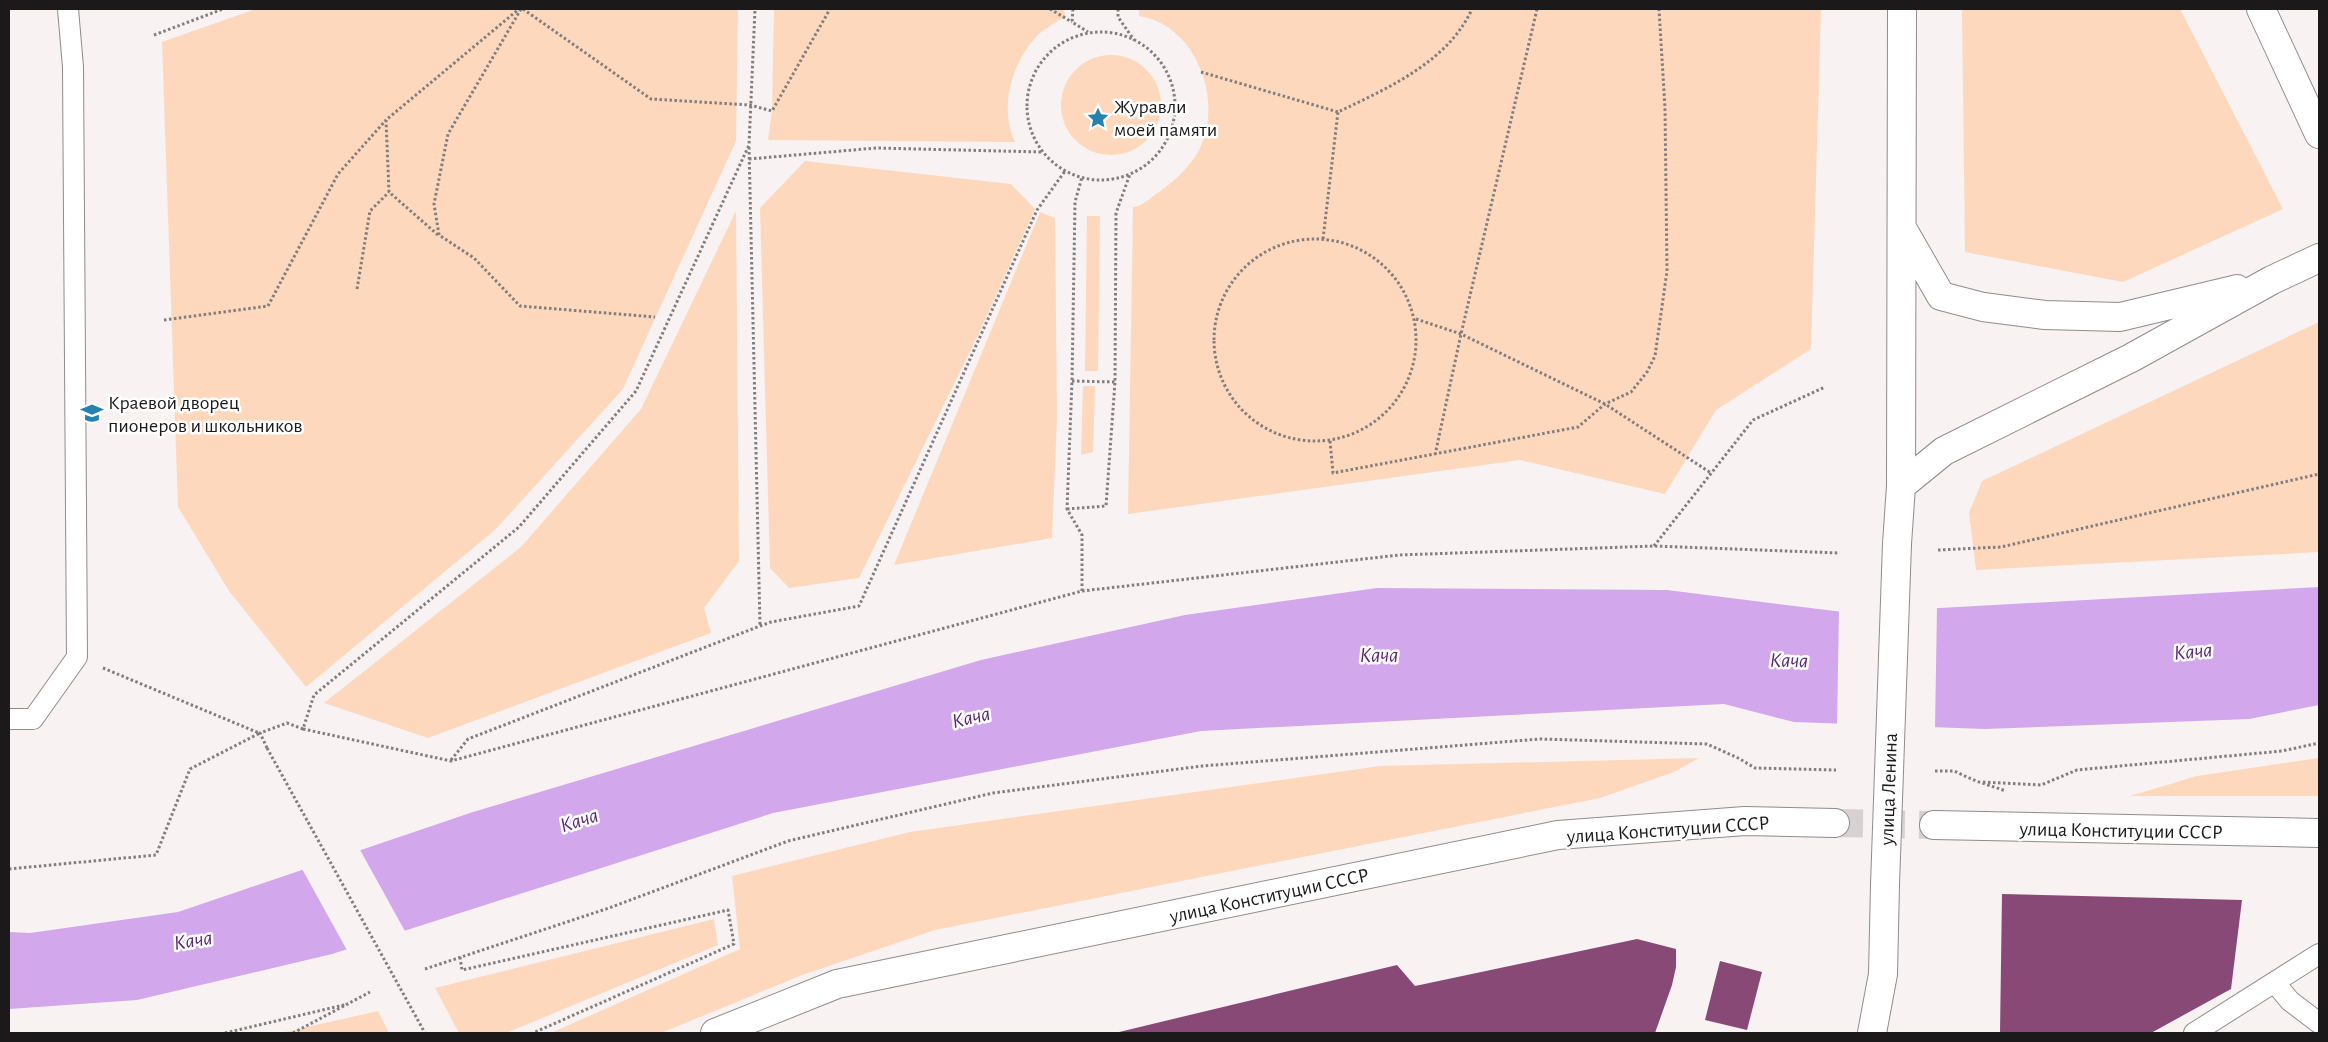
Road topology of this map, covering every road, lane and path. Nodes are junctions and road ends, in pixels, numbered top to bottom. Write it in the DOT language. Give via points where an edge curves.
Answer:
graph roads {
  1 [pos="68,9"];
  2 [pos="223,9"];
  3 [pos="521,9"];
  4 [pos="754,9"];
  5 [pos="830,9"];
  6 [pos="1050,9"];
  7 [pos="1073,9"];
  8 [pos="1118,9"];
  9 [pos="1472,9"];
  10 [pos="1537,9"];
  11 [pos="1659,9"];
  12 [pos="1902,9"];
  13 [pos="2261,9"];
  14 [pos="1072,22"];
  15 [pos="1089,33"];
  16 [pos="154,35"];
  17 [pos="1134,40"];
  18 [pos="1201,72"];
  19 [pos="750,105"];
  20 [pos="1338,112"];
  21 [pos="386,120"];
  22 [pos="2319,134"];
  23 [pos="749,145"];
  24 [pos="1042,152"];
  25 [pos="749,158"];
  26 [pos="1065,171"];
  27 [pos="1130,173"];
  28 [pos="1082,177"];
  29 [pos="389,192"];
  30 [pos="1901,228"];
  31 [pos="439,235"];
  32 [pos="1323,239"];
  33 [pos="2319,258"];
  34 [pos="2272,280"];
  35 [pos="357,289"];
  36 [pos="655,317"];
  37 [pos="1416,319"];
  38 [pos="164,320"];
  39 [pos="1461,334"];
  40 [pos="1072,381"];
  41 [pos="1115,382"];
  42 [pos="1825,387"];
  43 [pos="1605,404"];
  44 [pos="1330,441"];
  45 [pos="1435,455"];
  46 [pos="1711,473"];
  47 [pos="2319,474"];
  48 [pos="1900,486"];
  49 [pos="1067,508"];
  50 [pos="1654,546"];
  51 [pos="1938,550"];
  52 [pos="1839,553"];
  53 [pos="1082,592"];
  54 [pos="760,626"];
  55 [pos="77,657"];
  56 [pos="9,719"];
  57 [pos="303,729"];
  58 [pos="260,733"];
  59 [pos="2319,743"];
  60 [pos="451,761"];
  61 [pos="1836,770"];
  62 [pos="1935,771"];
  63 [pos="1954,771"];
  64 [pos="1976,782"];
  65 [pos="1835,823"];
  66 [pos="1934,825"];
  67 [pos="2315,835"];
  68 [pos="9,869"];
  69 [pos="2319,954"];
  70 [pos="460,958"];
  71 [pos="426,969"];
  72 [pos="2275,983"];
  73 [pos="370,992"];
  74 [pos="348,1004"];
  75 [pos="2319,1023"];
  76 [pos="225,1033"];
  77 [pos="293,1033"];
  78 [pos="425,1033"];
  79 [pos="533,1033"];
  80 [pos="715,1033"];
  81 [pos="1872,1033"];
  82 [pos="2194,1033"];
  1 -- 55 [label="lane" via="73,67"];
  2 -- 16 [label="path"];
  3 -- 19 [label="path" via="651,100"];
  3 -- 21 [label="path"];
  3 -- 31 [label="path" via="448,134 434,204"];
  4 -- 19 [label="path"];
  5 -- 19 [label="path" via="772,111"];
  6 -- 14 [label="path"];
  7 -- 14 [label="path"];
  8 -- 17 [label="path" via="1118,17"];
  9 -- 20 [label="path" via="1464,25 1429,62 1376,94"];
  10 -- 39 [label="path"];
  11 -- 43 [label="path" via="1665,108 1667,271 1655,356 1631,392"];
  12 -- 30 [label="main road, улица Ленина"];
  13 -- 22 [label="main road"];
  14 -- 15 [label="path"];
  15 -- 17 [label="path" via="1114,33"];
  15 -- 24 [label="path" via="1064,41 1044,57 1032,79 1026,104 1030,130"];
  17 -- 27 [label="path" via="1158,58 1171,80 1175,105 1171,130 1158,152 1139,170"];
  18 -- 20 [label="path"];
  19 -- 23 [label="path"];
  20 -- 32 [label="path"];
  21 -- 29 [label="path"];
  21 -- 38 [label="path" via="338,174 268,306"];
  23 -- 25 [label="path"];
  23 -- 57 [label="path" via="636,391 519,528 314,695"];
  24 -- 25 [label="path" via="876,148"];
  24 -- 26 [label="path"];
  25 -- 54 [label="path"];
  26 -- 28 [label="path"];
  26 -- 54 [label="path" via="1037,210 859,606"];
  27 -- 28 [label="path" via="1115,179"];
  27 -- 41 [label="path" via="1116,213"];
  28 -- 40 [label="path" via="1075,202"];
  29 -- 31 [label="path"];
  29 -- 35 [label="path" via="370,211"];
  30 -- 34 [label="main road" via="1941,296 1992,308 2045,315 2120,317"];
  30 -- 48 [label="main road, улица Ленина"];
  31 -- 36 [label="path" via="474,258 520,306"];
  32 -- 37 [label="path" via="1345,243 1366,252 1385,266 1400,283"];
  32 -- 44 [label="path" via="1300,240 1278,246 1258,256 1241,271 1227,290 1218,311 1214,355 1220,377 1246,415 1285,437 1307,442"];
  33 -- 34 [label="main road"];
  34 -- 48 [label="main road" via="2132,358 1944,451"];
  37 -- 39 [label="path"];
  37 -- 44 [label="path" via="1417,349 1403,392 1372,424 1352,435"];
  39 -- 43 [label="path"];
  39 -- 45 [label="path"];
  40 -- 41 [label="path"];
  40 -- 49 [label="path"];
  41 -- 49 [label="path" via="1106,506"];
  42 -- 46 [label="path" via="1753,420"];
  43 -- 45 [label="path" via="1578,426"];
  43 -- 46 [label="path"];
  44 -- 45 [label="path" via="1333,473"];
  46 -- 50 [label="path"];
  47 -- 51 [label="path" via="2001,548"];
  48 -- 81 [label="main road, улица Ленина, bridge" via="1883,974"];
  49 -- 53 [label="path" via="1082,535"];
  50 -- 52 [label="path"];
  50 -- 53 [label="path" via="1399,555"];
  53 -- 60 [label="path"];
  54 -- 60 [label="path" via="468,738"];
  55 -- 56 [label="lane" via="33,719"];
  55 -- 58 [label="path"];
  57 -- 58 [label="path" via="287,723"];
  57 -- 60 [label="path"];
  58 -- 68 [label="path" via="190,770 156,855"];
  58 -- 78 [label="path, bridge"];
  59 -- 64 [label="path" via="2282,751 2077,770 2041,786"];
  61 -- 70 [label="path" via="1755,768 1707,744 1540,739 1202,766 994,793 788,841 609,908"];
  62 -- 63 [label="path"];
  65 -- 80 [label="main road, улица Конституции СССР" via="1745,821 1558,835 837,984"];
  66 -- 67 [label="main road, улица Конституции СССР"];
  69 -- 72 [label="lane"];
  70 -- 71 [label="path"];
  70 -- 79 [label="path" via="462,970 728,910 734,944"];
  72 -- 75 [label="lane" via="2290,1001"];
  72 -- 82 [label="lane"];
  73 -- 74 [label="path"];
  74 -- 76 [label="path"];
  74 -- 77 [label="path"];
}
